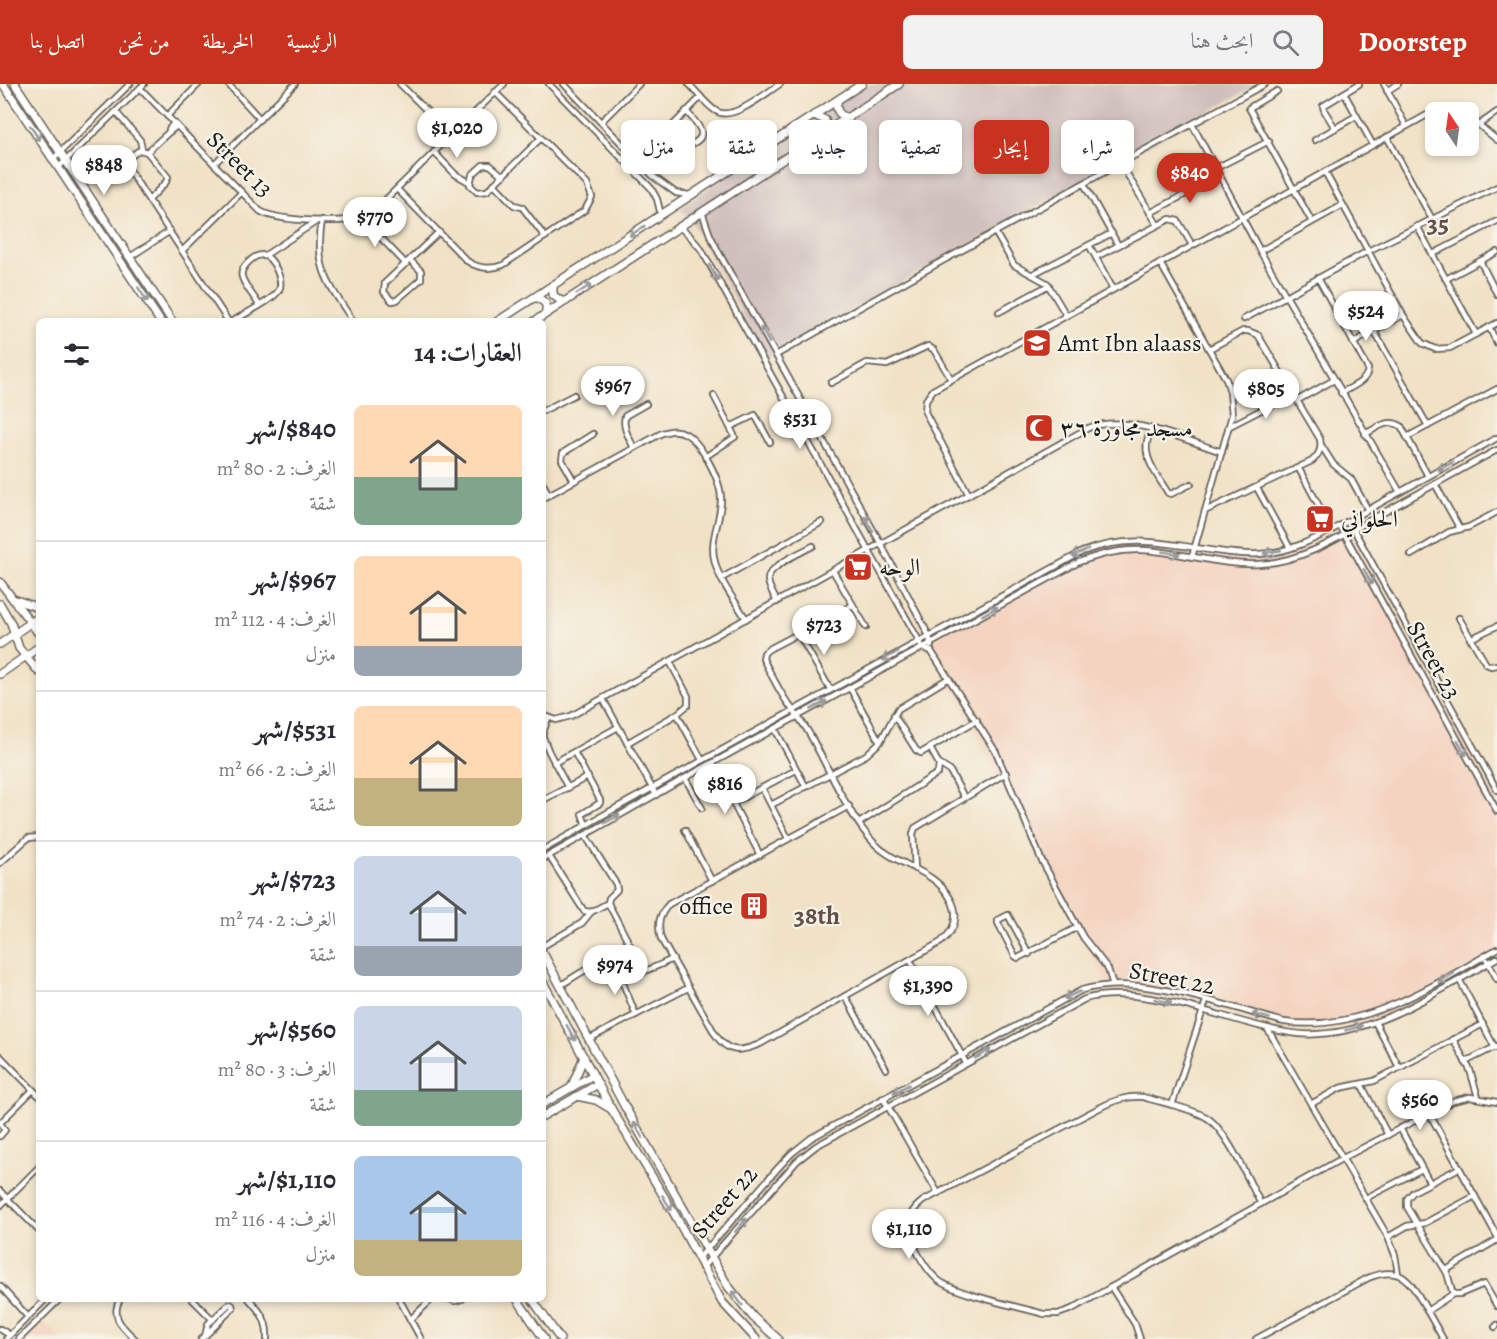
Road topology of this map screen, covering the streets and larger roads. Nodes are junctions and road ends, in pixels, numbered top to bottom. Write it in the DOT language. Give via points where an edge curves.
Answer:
graph roads {
  1 [pos="3,84"];
  2 [pos="15,84"];
  3 [pos="130,84"];
  4 [pos="199,84"];
  5 [pos="228,84"];
  6 [pos="295,84"];
  7 [pos="400,84"];
  8 [pos="411,84"];
  9 [pos="504,84"];
  10 [pos="549,84"];
  11 [pos="565,84"];
  12 [pos="639,84"];
  13 [pos="689,84"];
  14 [pos="780,84"];
  15 [pos="862,84"];
  16 [pos="899,84"];
  17 [pos="1265,84"];
  18 [pos="1359,84"];
  19 [pos="1384,84"];
  20 [pos="1398,84"];
  21 [pos="142,86"];
  22 [pos="405,90"];
  23 [pos="1277,91"];
  24 [pos="1387,91"];
  25 [pos="495,93"];
  26 [pos="557,93"];
  27 [pos="1344,93"];
  28 [pos="701,97"];
  29 [pos="838,100"];
  30 [pos="686,111"];
  31 [pos="116,112"];
  32 [pos="1497,112"];
  33 [pos="814,115"];
  34 [pos="167,116"];
  35 [pos="1356,116"];
  36 [pos="1425,117"];
  37 [pos="849,118"];
  38 [pos="260,119"];
  39 [pos="825,120"];
  40 [pos="846,120"];
  41 [pos="601,122"];
  42 [pos="1192,124"];
  43 [pos="1480,124"];
  44 [pos="176,125"];
  45 [pos="1406,126"];
  46 [pos="1335,128"];
  47 [pos="451,135"];
  48 [pos="1387,137"];
  49 [pos="541,138"];
  50 [pos="1315,140"];
  51 [pos="1497,140"];
  52 [pos="1269,141"];
  53 [pos="1373,145"];
  54 [pos="144,151"];
  55 [pos="60,152"];
  56 [pos="434,152"];
  57 [pos="789,156"];
  58 [pos="1134,157"];
  59 [pos="53,159"];
  60 [pos="66,160"];
  61 [pos="214,164"];
  62 [pos="58,167"];
  63 [pos="1216,168"];
  64 [pos="1324,172"];
  65 [pos="1102,174"];
  66 [pos="1127,174"];
  67 [pos="503,176"];
  68 [pos="1220,176"];
  69 [pos="469,182"];
  70 [pos="494,184"];
  71 [pos="1084,184"];
  72 [pos="1497,186"];
  73 [pos="397,189"];
  74 [pos="1294,189"];
  75 [pos="242,192"];
  76 [pos="692,195"];
  77 [pos="149,200"];
  78 [pos="1343,205"];
  79 [pos="702,212"];
  80 [pos="1150,213"];
  81 [pos="661,215"];
  82 [pos="361,217"];
  83 [pos="1242,218"];
  84 [pos="1432,219"];
  85 [pos="320,220"];
  86 [pos="1497,221"];
  87 [pos="1312,222"];
  88 [pos="1157,224"];
  89 [pos="1418,226"];
  90 [pos="679,227"];
  91 [pos="170,231"];
  92 [pos="439,232"];
  93 [pos="995,232"];
  94 [pos="1112,233"];
  95 [pos="545,237"];
  96 [pos="713,242"];
  97 [pos="1089,245"];
  98 [pos="1118,245"];
  99 [pos="1192,245"];
  100 [pos="701,249"];
  101 [pos="182,251"];
  102 [pos="1260,251"];
  103 [pos="1368,251"];
  104 [pos="1497,252"];
  105 [pos="1433,254"];
  106 [pos="264,256"];
  107 [pos="130,257"];
  108 [pos="1096,257"];
  109 [pos="1480,261"];
  110 [pos="408,262"];
  111 [pos="1160,263"];
  112 [pos="1033,274"];
  113 [pos="1318,278"];
  114 [pos="1446,279"];
  115 [pos="1049,285"];
  116 [pos="553,286"];
  117 [pos="1113,289"];
  118 [pos="1497,294"];
  119 [pos="1286,296"];
  120 [pos="534,298"];
  121 [pos="566,301"];
  122 [pos="260,305"];
  123 [pos="999,312"];
  124 [pos="546,314"];
  125 [pos="1066,315"];
  126 [pos="1403,315"];
  127 [pos="158,318"];
  128 [pos="170,318"];
  129 [pos="226,318"];
  130 [pos="238,318"];
  131 [pos="351,318"];
  132 [pos="503,318"];
  133 [pos="540,318"];
  134 [pos="1244,319"];
  135 [pos="1497,323"];
  136 [pos="1489,327"];
  137 [pos="1374,331"];
  138 [pos="1476,334"];
  139 [pos="1353,343"];
  140 [pos="1497,343"];
  141 [pos="1209,349"];
  142 [pos="776,355"];
  143 [pos="951,379"];
  144 [pos="1334,380"];
  145 [pos="831,383"];
  146 [pos="1497,389"];
  147 [pos="1294,393"];
  148 [pos="1341,393"];
  149 [pos="574,395"];
  150 [pos="714,396"];
  151 [pos="1298,400"];
  152 [pos="646,404"];
  153 [pos="546,409"];
  154 [pos="1428,426"];
  155 [pos="730,427"];
  156 [pos="1228,427"];
  157 [pos="1152,430"];
  158 [pos="593,434"];
  159 [pos="1365,434"];
  160 [pos="1407,436"];
  161 [pos="1497,438"];
  162 [pos="770,442"];
  163 [pos="1321,445"];
  164 [pos="634,448"];
  165 [pos="1497,450"];
  166 [pos="1222,452"];
  167 [pos="705,457"];
  168 [pos="832,459"];
  169 [pos="821,465"];
  170 [pos="1299,469"];
  171 [pos="841,475"];
  172 [pos="1428,476"];
  173 [pos="574,482"];
  174 [pos="832,483"];
  175 [pos="1191,484"];
  176 [pos="1435,484"];
  177 [pos="1257,488"];
  178 [pos="546,490"];
  179 [pos="1400,492"];
  180 [pos="549,495"];
  181 [pos="969,495"];
  182 [pos="546,496"];
  183 [pos="1368,510"];
  184 [pos="1205,511"];
  185 [pos="1497,512"];
  186 [pos="1349,521"];
  187 [pos="822,522"];
  188 [pos="1340,526"];
  189 [pos="1354,529"];
  190 [pos="1460,529"];
  191 [pos="1332,530"];
  192 [pos="1344,534"];
  193 [pos="881,544"];
  194 [pos="813,546"];
  195 [pos="1195,548"];
  196 [pos="1290,548"];
  197 [pos="869,550"];
  198 [pos="1412,555"];
  199 [pos="1192,557"];
  200 [pos="833,571"];
  201 [pos="722,578"];
  202 [pos="0,582"];
  203 [pos="11,597"];
  204 [pos="777,602"];
  205 [pos="0,604"];
  206 [pos="853,605"];
  207 [pos="36,607"];
  208 [pos="1459,618"];
  209 [pos="36,619"];
  210 [pos="746,619"];
  211 [pos="31,622"];
  212 [pos="1497,626"];
  213 [pos="866,627"];
  214 [pos="36,630"];
  215 [pos="14,633"];
  216 [pos="798,633"];
  217 [pos="929,636"];
  218 [pos="1470,639"];
  219 [pos="919,641"];
  220 [pos="932,643"];
  221 [pos="0,644"];
  222 [pos="923,648"];
  223 [pos="36,649"];
  224 [pos="931,651"];
  225 [pos="25,657"];
  226 [pos="670,662"];
  227 [pos="1497,665"];
  228 [pos="36,669"];
  229 [pos="0,674"];
  230 [pos="950,678"];
  231 [pos="850,688"];
  232 [pos="830,689"];
  233 [pos="603,699"];
  234 [pos="793,710"];
  235 [pos="677,714"];
  236 [pos="894,715"];
  237 [pos="546,717"];
  238 [pos="798,717"];
  239 [pos="977,720"];
  240 [pos="618,727"];
  241 [pos="775,729"];
  242 [pos="880,742"];
  243 [pos="546,743"];
  244 [pos="627,743"];
  245 [pos="930,748"];
  246 [pos="574,752"];
  247 [pos="702,760"];
  248 [pos="554,763"];
  249 [pos="712,764"];
  250 [pos="939,764"];
  251 [pos="796,770"];
  252 [pos="1006,773"];
  253 [pos="1497,773"];
  254 [pos="831,774"];
  255 [pos="588,777"];
  256 [pos="1490,777"];
  257 [pos="685,778"];
  258 [pos="806,787"];
  259 [pos="568,788"];
  260 [pos="652,788"];
  261 [pos="762,788"];
  262 [pos="1497,790"];
  263 [pos="656,795"];
  264 [pos="964,797"];
  265 [pos="546,799"];
  266 [pos="733,803"];
  267 [pos="771,805"];
  268 [pos="849,806"];
  269 [pos="702,808"];
  270 [pos="1497,811"];
  271 [pos="859,823"];
  272 [pos="586,825"];
  273 [pos="686,830"];
  274 [pos="585,835"];
  275 [pos="36,837"];
  276 [pos="788,838"];
  277 [pos="546,848"];
  278 [pos="759,855"];
  279 [pos="549,856"];
  280 [pos="546,858"];
  281 [pos="0,863"];
  282 [pos="915,869"];
  283 [pos="712,881"];
  284 [pos="608,903"];
  285 [pos="591,912"];
  286 [pos="1078,927"];
  287 [pos="546,944"];
  288 [pos="1497,949"];
  289 [pos="1029,954"];
  290 [pos="1485,956"];
  291 [pos="546,958"];
  292 [pos="1497,958"];
  293 [pos="673,959"];
  294 [pos="910,960"];
  295 [pos="1488,963"];
  296 [pos="617,969"];
  297 [pos="644,972"];
  298 [pos="1459,979"];
  299 [pos="1497,979"];
  300 [pos="561,985"];
  301 [pos="1113,985"];
  302 [pos="546,987"];
  303 [pos="688,988"];
  304 [pos="845,996"];
  305 [pos="1206,1001"];
  306 [pos="1203,1011"];
  307 [pos="636,1015"];
  308 [pos="1375,1022"];
  309 [pos="1483,1024"];
  310 [pos="1267,1028"];
  311 [pos="589,1039"];
  312 [pos="1453,1039"];
  313 [pos="1496,1047"];
  314 [pos="961,1055"];
  315 [pos="0,1056"];
  316 [pos="584,1057"];
  317 [pos="1465,1062"];
  318 [pos="966,1064"];
  319 [pos="1399,1067"];
  320 [pos="886,1069"];
  321 [pos="593,1075"];
  322 [pos="598,1084"];
  323 [pos="1361,1084"];
  324 [pos="571,1088"];
  325 [pos="33,1090"];
  326 [pos="36,1093"];
  327 [pos="577,1096"];
  328 [pos="1478,1097"];
  329 [pos="884,1098"];
  330 [pos="546,1102"];
  331 [pos="1497,1102"];
  332 [pos="1311,1104"];
  333 [pos="1172,1106"];
  334 [pos="888,1107"];
  335 [pos="612,1110"];
  336 [pos="1429,1113"];
  337 [pos="546,1114"];
  338 [pos="0,1123"];
  339 [pos="1400,1128"];
  340 [pos="1388,1135"];
  341 [pos="0,1136"];
  342 [pos="1343,1158"];
  343 [pos="1459,1168"];
  344 [pos="1422,1169"];
  345 [pos="36,1171"];
  346 [pos="34,1173"];
  347 [pos="1430,1183"];
  348 [pos="0,1191"];
  349 [pos="938,1194"];
  350 [pos="1475,1196"];
  351 [pos="1366,1198"];
  352 [pos="7,1199"];
  353 [pos="1261,1204"];
  354 [pos="0,1206"];
  355 [pos="1417,1224"];
  356 [pos="36,1228"];
  357 [pos="1388,1237"];
  358 [pos="1497,1238"];
  359 [pos="707,1249"];
  360 [pos="712,1258"];
  361 [pos="697,1260"];
  362 [pos="702,1268"];
  363 [pos="1447,1273"];
  364 [pos="1398,1274"];
  365 [pos="0,1286"];
  366 [pos="1111,1287"];
  367 [pos="1453,1294"];
  368 [pos="43,1302"];
  369 [pos="57,1302"];
  370 [pos="119,1302"];
  371 [pos="196,1302"];
  372 [pos="252,1302"];
  373 [pos="401,1302"];
  374 [pos="429,1302"];
  375 [pos="519,1302"];
  376 [pos="534,1302"];
  377 [pos="1497,1306"];
  378 [pos="1427,1311"];
  379 [pos="524,1312"];
  380 [pos="28,1317"];
  381 [pos="410,1320"];
  382 [pos="546,1320"];
  383 [pos="536,1328"];
  384 [pos="0,1329"];
  385 [pos="8,1337"];
  386 [pos="203,1337"];
  387 [pos="19,1339"];
  388 [pos="135,1339"];
  389 [pos="267,1339"];
  390 [pos="420,1339"];
  391 [pos="544,1339"];
  392 [pos="560,1339"];
  393 [pos="756,1339"];
  394 [pos="778,1339"];
  395 [pos="1140,1339"];
  396 [pos="1256,1339"];
  397 [pos="1443,1339"];
  1 -- 59 [label="street, one-way"];
  2 -- 55 [label="street"];
  3 -- 55 [label="street"];
  4 -- 34 [label="street"];
  5 -- 38 [label="street"];
  6 -- 38 [label="street"];
  7 -- 22 [label="street"];
  8 -- 22 [label="street"];
  9 -- 25 [label="street, Street 13"];
  10 -- 26 [label="street"];
  11 -- 26 [label="street"];
  11 -- 41 [label="street"];
  12 -- 41 [label="street"];
  13 -- 28 [label="street"];
  14 -- 28 [label="street" via="728,114 715,111"];
  15 -- 29 [label="street"];
  16 -- 37 [label="street"];
  17 -- 42 [label="street"];
  18 -- 27 [label="street"];
  19 -- 24 [label="street"];
  20 -- 24 [label="street"];
  21 -- 31 [label="street"];
  21 -- 34 [label="street, Street 13"];
  22 -- 47 [label="street"];
  23 -- 52 [label="street" via="1249,108"];
  24 -- 45 [label="street"];
  25 -- 47 [label="street, Street 13"];
  25 -- 49 [label="street"];
  26 -- 81 [label="street" via="651,188"];
  27 -- 35 [label="street"];
  27 -- 46 [label="street" via="1323,106"];
  28 -- 30 [label="street"];
  29 -- 33 [label="street"];
  29 -- 37 [label="street" via="838,112"];
  30 -- 30 [label="street" via="671,129 687,146 702,133"];
  31 -- 54 [label="street" via="140,140"];
  31 -- 60 [label="street"];
  32 -- 43 [label="street"];
  33 -- 39 [label="street"];
  33 -- 76 [label="street"];
  34 -- 44 [label="street, Street 13"];
  35 -- 46 [label="street"];
  35 -- 53 [label="street"];
  36 -- 45 [label="street"];
  37 -- 40 [label="street"];
  38 -- 61 [label="street"];
  41 -- 76 [label="street" via="658,180 676,192"];
  42 -- 58 [label="street"];
  42 -- 63 [label="street"];
  43 -- 51 [label="street"];
  44 -- 54 [label="street"];
  44 -- 61 [label="street, Street 13"];
  45 -- 48 [label="street"];
  46 -- 50 [label="street"];
  47 -- 56 [label="street, Street 13"];
  48 -- 53 [label="street"];
  48 -- 84 [label="street"];
  49 -- 67 [label="street"];
  49 -- 95 [label="street" via="587,184 592,197 585,210"];
  52 -- 63 [label="street"];
  52 -- 74 [label="street"];
  53 -- 64 [label="street"];
  54 -- 77 [label="street" via="129,158 128,163"];
  54 -- 77 [label="street" via="168,178"];
  55 -- 59 [label="street"];
  55 -- 60 [label="street"];
  56 -- 69 [label="street" via="455,174"];
  56 -- 73 [label="street, Street 13"];
  57 -- 79 [label="street"];
  59 -- 62 [label="street"];
  60 -- 62 [label="street"];
  60 -- 107 [label="street"];
  61 -- 75 [label="street, Street 13"];
  62 -- 127 [label="street, one-way"];
  63 -- 68 [label="street"];
  64 -- 74 [label="street"];
  64 -- 78 [label="street"];
  65 -- 71 [label="street"];
  66 -- 80 [label="street"];
  67 -- 69 [label="street" via="485,164 471,175"];
  67 -- 70 [label="street"];
  68 -- 80 [label="street"];
  68 -- 83 [label="street"];
  69 -- 70 [label="street" via="480,193"];
  70 -- 95 [label="street" via="514,205 522,207"];
  71 -- 93 [label="street"];
  71 -- 94 [label="street"];
  72 -- 84 [label="street"];
  73 -- 82 [label="street, Street 13" via="375,210"];
  73 -- 92 [label="street"];
  74 -- 83 [label="street"];
  74 -- 87 [label="street"];
  75 -- 85 [label="street, Street 13" via="270,216"];
  75 -- 101 [label="street"];
  76 -- 81 [label="street"];
  77 -- 91 [label="street"];
  78 -- 87 [label="street"];
  78 -- 103 [label="street"];
  79 -- 90 [label="street"];
  79 -- 96 [label="street"];
  80 -- 88 [label="street"];
  81 -- 116 [label="street, one-way"];
  82 -- 85 [label="street, Street 13"];
  82 -- 110 [label="street"];
  83 -- 99 [label="street"];
  83 -- 102 [label="street"];
  84 -- 89 [label="street"];
  85 -- 106 [label="street"];
  85 -- 131 [label="street" via="323,273"];
  86 -- 105 [label="street"];
  87 -- 102 [label="street"];
  88 -- 98 [label="street"];
  88 -- 99 [label="street" via="1174,219"];
  89 -- 103 [label="street"];
  89 -- 105 [label="street"];
  90 -- 100 [label="street"];
  121 -- 90 [label="street, one-way"];
  91 -- 101 [label="street"];
  91 -- 107 [label="street"];
  92 -- 95 [label="street" via="473,265 488,269 503,265"];
  92 -- 110 [label="street"];
  93 -- 112 [label="street" via="1014,265"];
  93 -- 142 [label="street"];
  94 -- 97 [label="street"];
  94 -- 98 [label="street"];
  96 -- 100 [label="street"];
  142 -- 96 [label="street, one-way"];
  97 -- 108 [label="street"];
  97 -- 112 [label="street"];
  98 -- 108 [label="street"];
  99 -- 111 [label="street"];
  100 -- 169 [label="street, one-way"];
  101 -- 129 [label="street"];
  102 -- 119 [label="street"];
  103 -- 113 [label="street"];
  103 -- 126 [label="street"];
  104 -- 109 [label="street"];
  105 -- 114 [label="street"];
  106 -- 122 [label="street" via="281,283 275,295"];
  106 -- 122 [label="street" via="258,256 242,272"];
  107 -- 128 [label="street"];
  108 -- 117 [label="street"];
  109 -- 114 [label="street"];
  109 -- 118 [label="street"];
  110 -- 110 [label="street" via="421,271 421,279 392,300 384,292 386,284"];
  111 -- 117 [label="street"];
  111 -- 141 [label="street"];
  112 -- 115 [label="street"];
  113 -- 119 [label="street"];
  113 -- 139 [label="street"];
  114 -- 138 [label="street"];
  115 -- 123 [label="street"];
  115 -- 125 [label="street"];
  116 -- 120 [label="street"];
  116 -- 121 [label="street" via="556,299"];
  117 -- 125 [label="street"];
  119 -- 134 [label="street"];
  119 -- 144 [label="street"];
  120 -- 124 [label="street" via="546,304"];
  120 -- 132 [label="street"];
  121 -- 124 [label="street"];
  122 -- 130 [label="street"];
  124 -- 133 [label="street"];
  125 -- 143 [label="street"];
  126 -- 137 [label="street"];
  126 -- 138 [label="street" via="1422,343 1435,349 1450,348"];
  135 -- 136 [label="street"];
  136 -- 138 [label="street"];
  136 -- 140 [label="street"];
  137 -- 139 [label="street"];
  137 -- 154 [label="street"];
  139 -- 148 [label="street" via="1368,375"];
  141 -- 147 [label="street" via="1238,333 1254,332"];
  141 -- 156 [label="street" via="1230,392 1232,415"];
  142 -- 168 [label="street"];
  143 -- 145 [label="street" via="928,346 887,365 867,363"];
  143 -- 181 [label="street" via="928,394 925,412"];
  144 -- 148 [label="street"];
  144 -- 151 [label="street"];
  146 -- 154 [label="street"];
  147 -- 151 [label="street"];
  147 -- 156 [label="street"];
  148 -- 159 [label="street"];
  149 -- 153 [label="street"];
  150 -- 155 [label="street"];
  151 -- 163 [label="street"];
  152 -- 164 [label="street" via="624,418 624,428"];
  154 -- 160 [label="street"];
  155 -- 162 [label="street" via="755,415"];
  155 -- 167 [label="street" via="734,440"];
  156 -- 166 [label="street"];
  157 -- 166 [label="street"];
  157 -- 175 [label="street" via="1145,450 1168,493"];
  157 -- 181 [label="street" via="1123,423 1097,425"];
  158 -- 173 [label="street" via="562,453"];
  159 -- 160 [label="street" via="1391,422 1401,426"];
  159 -- 179 [label="street"];
  160 -- 172 [label="street"];
  161 -- 172 [label="street, one-way"];
  163 -- 170 [label="street" via="1317,457"];
  163 -- 183 [label="street" via="1333,464 1351,479"];
  164 -- 167 [label="street" via="674,430 692,438"];
  164 -- 173 [label="street"];
  165 -- 176 [label="street"];
  166 -- 184 [label="street"];
  167 -- 201 [label="street" via="720,493 713,548"];
  168 -- 169 [label="street" via="830,465"];
  168 -- 171 [label="street"];
  169 -- 174 [label="street"];
  170 -- 177 [label="street"];
  170 -- 191 [label="street"];
  171 -- 174 [label="street" via="835,475"];
  193 -- 171 [label="street, one-way"];
  172 -- 179 [label="street"];
  173 -- 180 [label="street"];
  174 -- 197 [label="street"];
  176 -- 189 [label="street"];
  176 -- 190 [label="street"];
  177 -- 184 [label="street"];
  177 -- 196 [label="street"];
  178 -- 180 [label="street"];
  179 -- 183 [label="street"];
  180 -- 182 [label="street"];
  181 -- 193 [label="street"];
  183 -- 186 [label="street"];
  184 -- 195 [label="street"];
  185 -- 190 [label="street"];
  186 -- 188 [label="street"];
  186 -- 189 [label="street, Street 23"];
  187 -- 201 [label="street"];
  188 -- 191 [label="street"];
  188 -- 192 [label="street, Street 23"];
  189 -- 192 [label="street"];
  189 -- 256 [label="street, Street 23"];
  190 -- 198 [label="street" via="1449,531"];
  191 -- 196 [label="street"];
  192 -- 199 [label="street" via="1305,554 1276,562 1241,564"];
  192 -- 270 [label="street, Street 23, one-way"];
  193 -- 197 [label="street"];
  193 -- 217 [label="street"];
  194 -- 204 [label="street" via="769,574"];
  196 -- 195 [label="street, one-way" via="1257,555"];
  195 -- 199 [label="street"];
  195 -- 217 [label="street, one-way" via="1136,540 1095,547"];
  197 -- 200 [label="street"];
  197 -- 219 [label="street"];
  220 -- 199 [label="street, one-way" via="1093,557 1124,550"];
  200 -- 204 [label="street"];
  200 -- 206 [label="street"];
  201 -- 210 [label="street"];
  202 -- 203 [label="street"];
  203 -- 207 [label="street"];
  203 -- 211 [label="street"];
  204 -- 210 [label="street"];
  205 -- 215 [label="street"];
  206 -- 213 [label="street"];
  206 -- 216 [label="street"];
  208 -- 218 [label="street"];
  209 -- 211 [label="street"];
  210 -- 226 [label="street"];
  211 -- 214 [label="street"];
  211 -- 215 [label="street"];
  212 -- 218 [label="street"];
  215 -- 221 [label="street"];
  215 -- 225 [label="street"];
  216 -- 232 [label="street"];
  216 -- 234 [label="street" via="765,651 763,657"];
  217 -- 219 [label="street"];
  217 -- 220 [label="street"];
  218 -- 227 [label="street" via="1486,664"];
  219 -- 222 [label="street"];
  219 -- 232 [label="street, one-way"];
  220 -- 222 [label="street"];
  220 -- 224 [label="street"];
  222 -- 224 [label="street"];
  222 -- 231 [label="street"];
  223 -- 225 [label="street"];
  224 -- 230 [label="street"];
  225 -- 228 [label="street"];
  225 -- 229 [label="street"];
  226 -- 233 [label="street"];
  226 -- 235 [label="street" via="688,696 688,705"];
  230 -- 236 [label="street" via="904,704"];
  230 -- 239 [label="street"];
  238 -- 231 [label="street, one-way"];
  231 -- 242 [label="street"];
  232 -- 234 [label="street"];
  233 -- 237 [label="street" via="564,719"];
  233 -- 240 [label="street"];
  234 -- 238 [label="street"];
  234 -- 247 [label="street"];
  235 -- 244 [label="street"];
  235 -- 247 [label="street"];
  236 -- 242 [label="street"];
  236 -- 245 [label="street" via="916,750"];
  238 -- 241 [label="street"];
  238 -- 254 [label="street"];
  239 -- 245 [label="street"];
  239 -- 252 [label="street"];
  240 -- 244 [label="street"];
  240 -- 246 [label="street"];
  241 -- 249 [label="street"];
  241 -- 251 [label="street"];
  242 -- 254 [label="street" via="866,755"];
  243 -- 248 [label="street"];
  244 -- 260 [label="street"];
  245 -- 250 [label="street"];
  246 -- 248 [label="street"];
  246 -- 255 [label="street"];
  247 -- 260 [label="street"];
  248 -- 259 [label="street"];
  249 -- 257 [label="street"];
  249 -- 266 [label="street"];
  250 -- 264 [label="street" via="950,771"];
  250 -- 271 [label="street" via="936,775"];
  251 -- 258 [label="street"];
  251 -- 261 [label="street"];
  252 -- 264 [label="street"];
  252 -- 286 [label="street" via="1031,838"];
  253 -- 256 [label="street"];
  254 -- 258 [label="street"];
  254 -- 268 [label="street"];
  255 -- 259 [label="street"];
  255 -- 272 [label="street" via="600,803 582,814"];
  256 -- 262 [label="street, Street 23"];
  257 -- 263 [label="street"];
  257 -- 269 [label="street"];
  258 -- 267 [label="street"];
  259 -- 265 [label="street"];
  260 -- 263 [label="street"];
  260 -- 272 [label="street"];
  261 -- 266 [label="street"];
  261 -- 267 [label="street"];
  274 -- 263 [label="street, one-way"];
  264 -- 282 [label="street" via="915,828"];
  266 -- 278 [label="street"];
  267 -- 276 [label="street"];
  268 -- 271 [label="street"];
  268 -- 276 [label="street"];
  271 -- 282 [label="street" via="881,850"];
  272 -- 277 [label="street"];
  273 -- 283 [label="street"];
  274 -- 279 [label="street"];
  274 -- 284 [label="street" via="618,888"];
  275 -- 281 [label="street" via="28,838"];
  276 -- 278 [label="street"];
  278 -- 283 [label="street"];
  279 -- 280 [label="street"];
  279 -- 285 [label="street" via="581,909"];
  282 -- 294 [label="street" via="945,891 956,918 948,936"];
  283 -- 293 [label="street" via="663,911 658,929"];
  284 -- 285 [label="street"];
  284 -- 297 [label="street"];
  285 -- 287 [label="street" via="582,923"];
  286 -- 289 [label="street"];
  286 -- 301 [label="street" via="1108,969"];
  288 -- 290 [label="street, Street 22"];
  289 -- 289 [label="street" via="1008,915 998,921 1015,956"];
  290 -- 295 [label="street"];
  290 -- 305 [label="street, Street 22, one-way" via="1401,1002 1331,1023 1284,1022"];
  291 -- 300 [label="street"];
  292 -- 295 [label="street, Street 22"];
  293 -- 297 [label="street"];
  293 -- 303 [label="street"];
  294 -- 304 [label="street"];
  294 -- 314 [label="street"];
  295 -- 298 [label="street, Street 22"];
  295 -- 299 [label="street"];
  296 -- 297 [label="street"];
  296 -- 300 [label="street" via="596,966"];
  296 -- 307 [label="street"];
  298 -- 308 [label="street, Street 22"];
  298 -- 309 [label="street"];
  300 -- 311 [label="street"];
  301 -- 305 [label="street, Street 22" via="1155,988"];
  301 -- 314 [label="street, Street 22, one-way" via="1072,994"];
  302 -- 316 [label="street, one-way"];
  303 -- 304 [label="street" via="720,1041 732,1050 760,1044"];
  303 -- 307 [label="street"];
  304 -- 320 [label="street"];
  305 -- 306 [label="street"];
  306 -- 310 [label="street, Street 22"];
  318 -- 306 [label="street, Street 22, one-way" via="1076,1003 1095,997 1140,997"];
  306 -- 333 [label="street"];
  307 -- 311 [label="street"];
  310 -- 308 [label="street, Street 22, one-way" via="1317,1034"];
  308 -- 319 [label="street"];
  309 -- 312 [label="street"];
  309 -- 313 [label="street"];
  310 -- 332 [label="street"];
  359 -- 311 [label="street, one-way"];
  312 -- 317 [label="street"];
  312 -- 319 [label="street"];
  313 -- 317 [label="street"];
  314 -- 318 [label="street"];
  314 -- 329 [label="street, Street 22, one-way"];
  315 -- 325 [label="street"];
  316 -- 321 [label="street"];
  316 -- 324 [label="street"];
  317 -- 328 [label="street"];
  318 -- 334 [label="street, Street 22"];
  319 -- 323 [label="street"];
  321 -- 322 [label="street"];
  321 -- 324 [label="street"];
  322 -- 327 [label="street"];
  322 -- 335 [label="street"];
  323 -- 332 [label="street" via="1340,1088"];
  323 -- 340 [label="street"];
  324 -- 330 [label="street"];
  325 -- 326 [label="street"];
  325 -- 338 [label="street"];
  327 -- 335 [label="street" via="596,1100"];
  327 -- 337 [label="street"];
  328 -- 331 [label="street"];
  328 -- 336 [label="street" via="1461,1098"];
  329 -- 334 [label="street"];
  329 -- 359 [label="street, Street 22" via="801,1146"];
  332 -- 342 [label="street"];
  333 -- 349 [label="street" via="1143,1097 1119,1099"];
  333 -- 353 [label="street" via="1213,1122"];
  334 -- 349 [label="street"];
  360 -- 334 [label="street, Street 22, one-way" via="797,1161 826,1140"];
  335 -- 361 [label="street, one-way" via="675,1215"];
  336 -- 339 [label="street"];
  336 -- 343 [label="street"];
  338 -- 341 [label="street" via="5,1130"];
  339 -- 340 [label="street"];
  339 -- 344 [label="street"];
  340 -- 342 [label="street"];
  342 -- 351 [label="street"];
  342 -- 353 [label="street"];
  343 -- 347 [label="street"];
  343 -- 350 [label="street"];
  344 -- 347 [label="street"];
  344 -- 351 [label="street"];
  345 -- 346 [label="street"];
  346 -- 352 [label="street"];
  347 -- 355 [label="street" via="1407,1199 1407,1208"];
  348 -- 352 [label="street"];
  349 -- 366 [label="street" via="913,1210 908,1230 926,1266 945,1285 1052,1314 1072,1310"];
  350 -- 355 [label="street"];
  350 -- 358 [label="street"];
  351 -- 357 [label="street"];
  352 -- 354 [label="street"];
  352 -- 356 [label="street"];
  353 -- 366 [label="street"];
  355 -- 357 [label="street"];
  355 -- 363 [label="street"];
  357 -- 364 [label="street"];
  358 -- 363 [label="street" via="1450,1267"];
  359 -- 360 [label="street"];
  359 -- 361 [label="street, Street 22"];
  360 -- 362 [label="street, Street 22"];
  394 -- 360 [label="street, one-way" via="741,1303"];
  361 -- 362 [label="street"];
  362 -- 393 [label="street" via="722,1302"];
  363 -- 367 [label="street"];
  364 -- 378 [label="street" via="1411,1283"];
  364 -- 396 [label="street" via="1368,1278"];
  365 -- 380 [label="street"];
  366 -- 395 [label="street"];
  367 -- 377 [label="street" via="1484,1284"];
  367 -- 378 [label="street"];
  368 -- 380 [label="street"];
  369 -- 387 [label="street"];
  370 -- 388 [label="street" via="118,1321"];
  371 -- 386 [label="street" via="217,1318"];
  372 -- 389 [label="street" via="266,1322"];
  373 -- 381 [label="street"];
  374 -- 381 [label="street"];
  375 -- 379 [label="street"];
  376 -- 379 [label="street" via="533,1310"];
  376 -- 382 [label="street"];
  378 -- 397 [label="street"];
  379 -- 383 [label="street"];
  380 -- 385 [label="street"];
  381 -- 390 [label="street"];
  382 -- 383 [label="street" via="537,1321"];
  382 -- 392 [label="street"];
  383 -- 391 [label="street"];
  384 -- 385 [label="street"];
}
